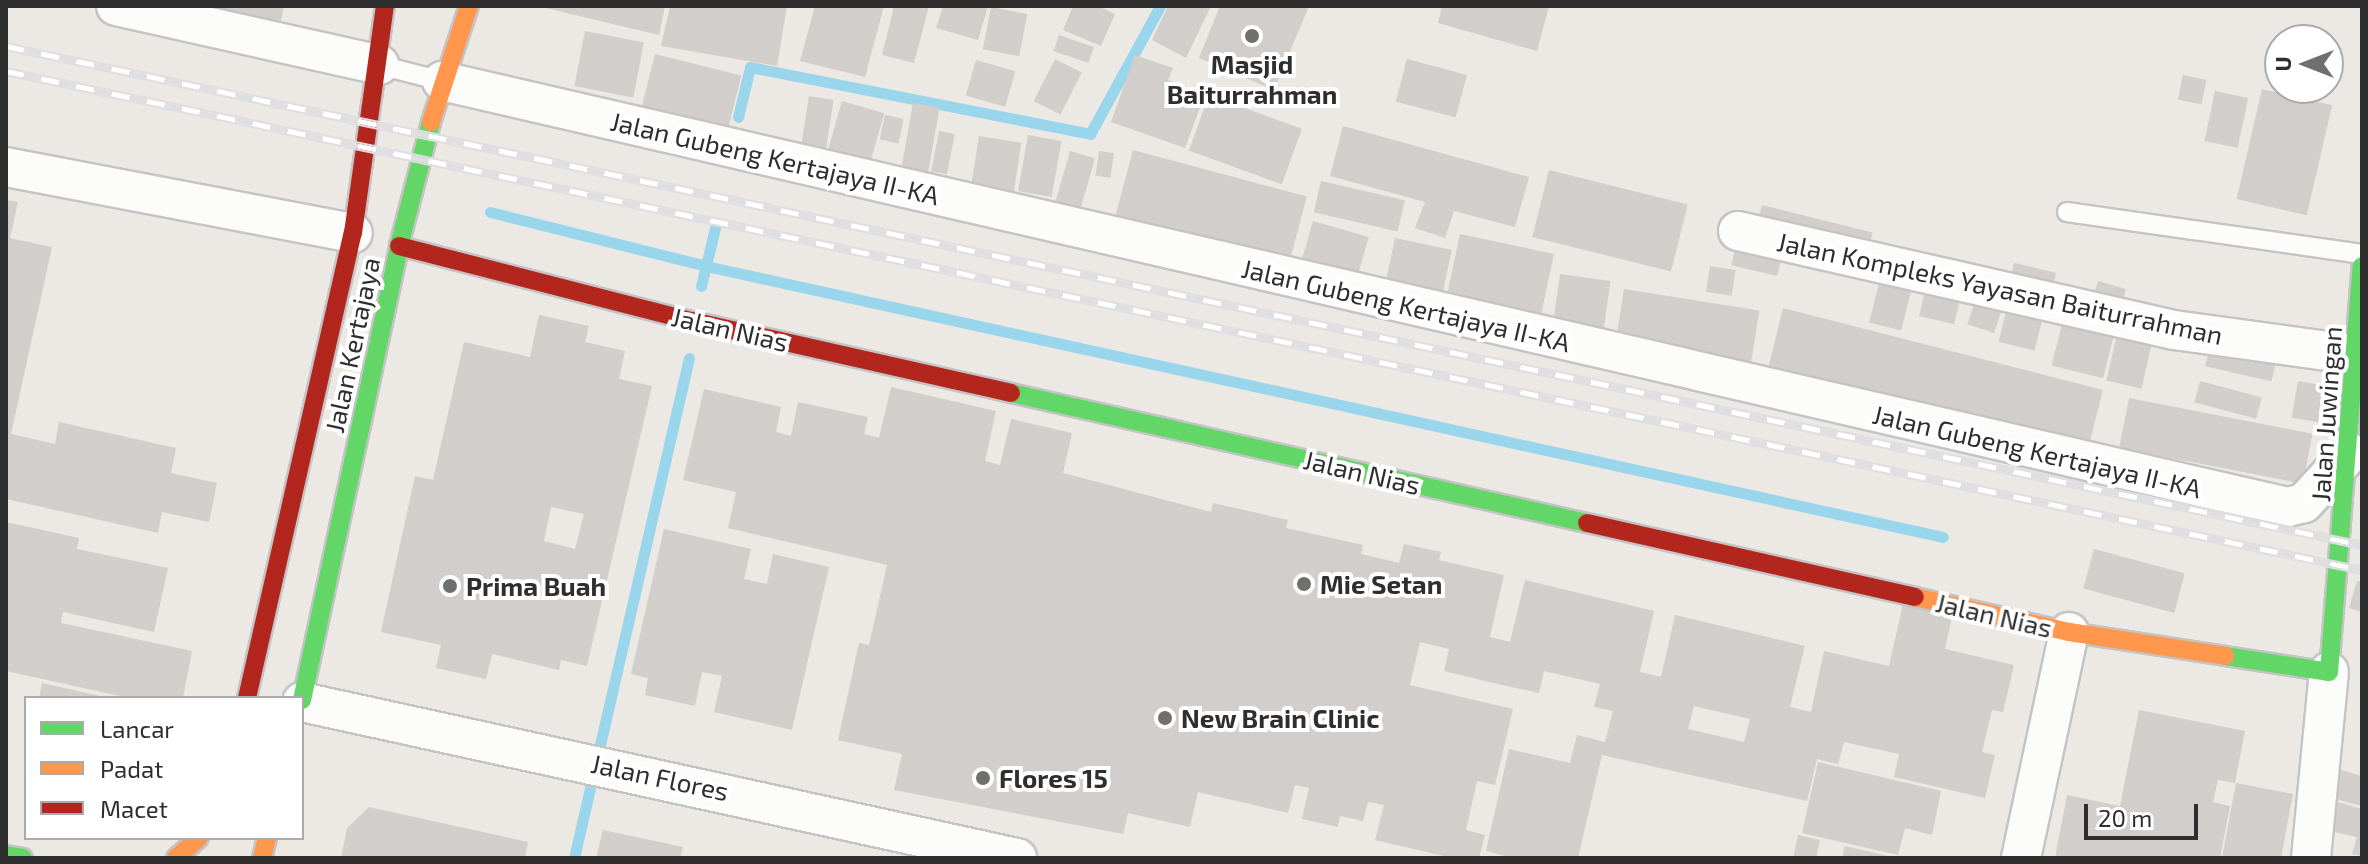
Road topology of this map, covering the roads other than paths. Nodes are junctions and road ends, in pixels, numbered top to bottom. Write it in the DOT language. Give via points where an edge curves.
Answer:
graph roads {
  1 [pos="116,6"];
  2 [pos="385,6"];
  3 [pos="469,6"];
  4 [pos="379,65"];
  5 [pos="442,81"];
  6 [pos="6,167"];
  7 [pos="2067,212"];
  8 [pos="1738,231"];
  9 [pos="353,233"];
  10 [pos="399,246"];
  11 [pos="2362,254"];
  12 [pos="2362,266"];
  13 [pos="2357,355"];
  14 [pos="2350,453"];
  15 [pos="2354,520"];
  16 [pos="2069,632"];
  17 [pos="2329,672"];
  18 [pos="247,696"];
  19 [pos="303,696"];
  20 [pos="304,701"];
  21 [pos="197,840"];
  22 [pos="891,843"];
  23 [pos="6,855"];
  24 [pos="23,858"];
  25 [pos="176,858"];
  26 [pos="1017,858"];
  27 [pos="2021,858"];
  28 [pos="2313,858"];
  1 -- 4 [label="street"];
  2 -- 4 [label="main road, Jalan Kertajaya"];
  3 -- 5 [label="main road, Jalan Kertajaya"];
  4 -- 5 [label="lane"];
  4 -- 9 [label="main road, Jalan Kertajaya"];
  5 -- 10 [label="main road, Jalan Kertajaya"];
  5 -- 14 [label="street, Jalan Gubeng Kertajaya II-KA" via="2287,507 2304,503"];
  6 -- 9 [label="street"];
  7 -- 11 [label="lane"];
  8 -- 13 [label="street, Jalan Kompleks Yayasan Baiturrahman" via="2174,330"];
  9 -- 18 [label="main road, Jalan Kertajaya"];
  10 -- 16 [label="main road, Jalan Nias" via="692,321"];
  10 -- 19 [label="main road, Jalan Kertajaya"];
  12 -- 13 [label="main road, Jalan Juwingan"];
  13 -- 14 [label="main road, Jalan Juwingan"];
  14 -- 15 [label="main road, Jalan Juwingan"];
  15 -- 17 [label="main road, Jalan Juwingan" via="2340,565"];
  16 -- 17 [label="main road, Jalan Nias"];
  16 -- 27 [label="street"];
  17 -- 28 [label="street"];
  20 -- 22 [label="street, Jalan Flores" via="617,767"];
  21 -- 25 [label="main road"];
  22 -- 26 [label="street, Jalan Flores"];
  23 -- 24 [label="main road"];
}
